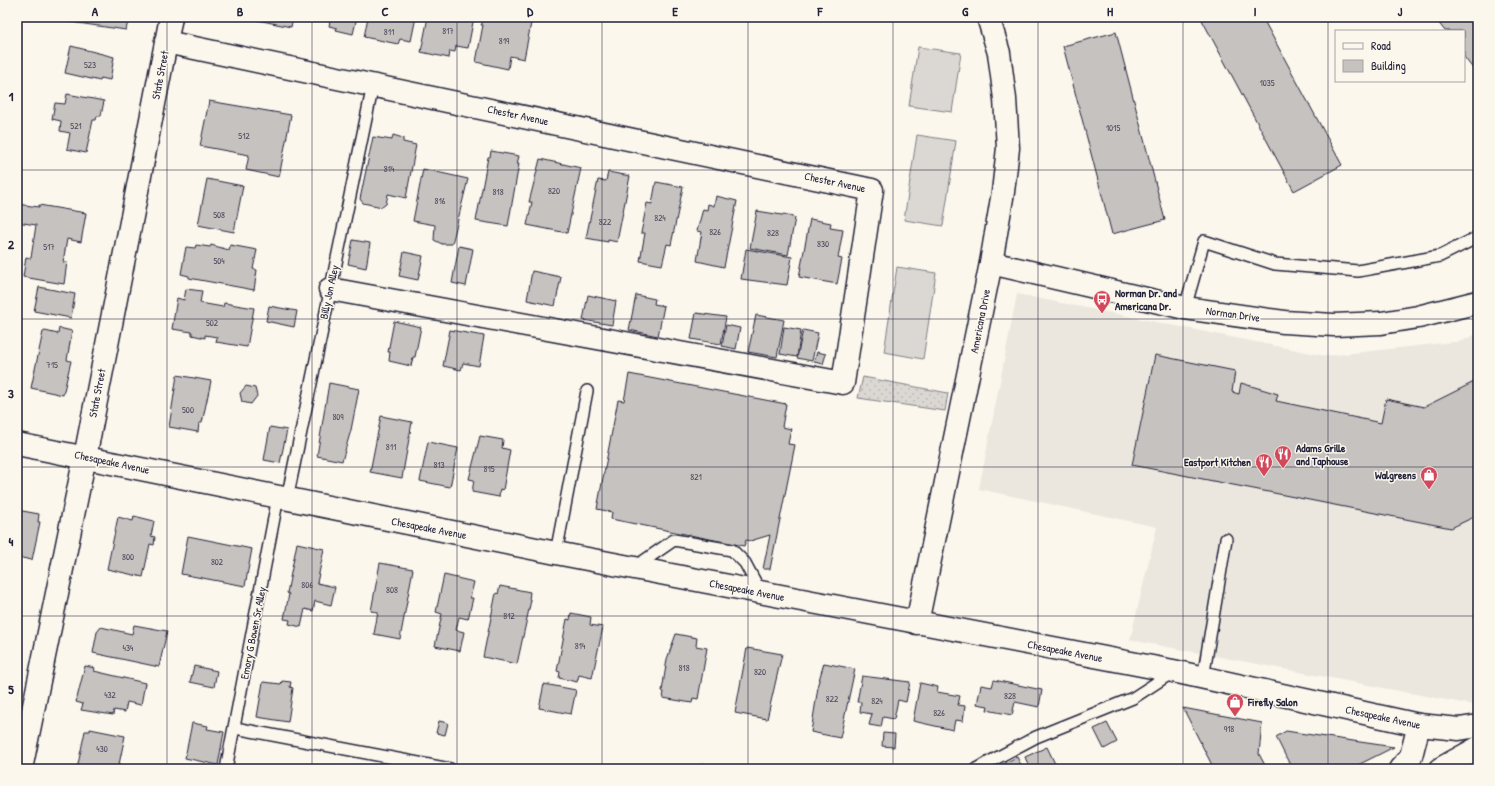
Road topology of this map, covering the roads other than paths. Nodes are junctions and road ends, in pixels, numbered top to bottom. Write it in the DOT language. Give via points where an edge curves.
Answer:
graph roads {
  1 [pos="171,17"];
  2 [pos="988,17"];
  3 [pos="166,42"];
  4 [pos="373,85"];
  5 [pos="1478,237"];
  6 [pos="991,263"];
  7 [pos="330,289"];
  8 [pos="1478,302"];
  9 [pos="1185,308"];
  10 [pos="587,391"];
  11 [pos="17,444"];
  12 [pos="85,457"];
  13 [pos="283,498"];
  14 [pos="1226,539"];
  15 [pos="556,553"];
  16 [pos="634,568"];
  17 [pos="762,593"];
  18 [pos="917,623"];
  19 [pos="1173,671"];
  20 [pos="1203,678"];
  21 [pos="1419,725"];
  22 [pos="1478,726"];
  23 [pos="235,728"];
  24 [pos="1478,748"];
  25 [pos="21,769"];
  26 [pos="226,769"];
  27 [pos="450,769"];
  28 [pos="976,769"];
  29 [pos="1400,769"];
  30 [pos="1440,769"];
  1 -- 3 [label="street, State Street"];
  2 -- 6 [label="street, Americana Drive" via="999,53 1008,148"];
  3 -- 4 [label="street, Chester Avenue"];
  3 -- 12 [label="street, State Street"];
  4 -- 7 [label="lane, Billy Jon Alley"];
  4 -- 7 [label="street, Chester Avenue" via="872,190 843,383"];
  5 -- 9 [label="lane" via="1440,256 1358,271 1275,264 1204,241"];
  6 -- 9 [label="street, Norman Drive"];
  6 -- 18 [label="street, Americana Drive"];
  7 -- 13 [label="lane, Billy Jon Alley"];
  8 -- 9 [label="street, Norman Drive" via="1389,322 1334,325 1284,322"];
  10 -- 15 [label="lane"];
  11 -- 12 [label="street, Chesapeake Avenue"];
  12 -- 13 [label="street, Chesapeake Avenue"];
  12 -- 25 [label="street, State Street"];
  13 -- 15 [label="street, Chesapeake Avenue"];
  13 -- 23 [label="lane, Emory G Bowen Sr Alley"];
  14 -- 20 [label="lane"];
  15 -- 16 [label="street, Chesapeake Avenue"];
  16 -- 17 [label="street, Chesapeake Avenue"];
  16 -- 17 [label="lane" via="674,540 732,550 745,563"];
  17 -- 18 [label="street, Chesapeake Avenue"];
  18 -- 19 [label="street, Chesapeake Avenue"];
  19 -- 20 [label="street, Chesapeake Avenue"];
  19 -- 28 [label="lane" via="1133,698 1036,737"];
  20 -- 21 [label="street, Chesapeake Avenue"];
  21 -- 22 [label="street, Chesapeake Avenue" via="1459,729"];
  21 -- 29 [label="street" via="1411,756"];
  23 -- 26 [label="lane, Emory G Bowen Sr Alley"];
  23 -- 27 [label="lane"];
  24 -- 30 [label="street"];
}
